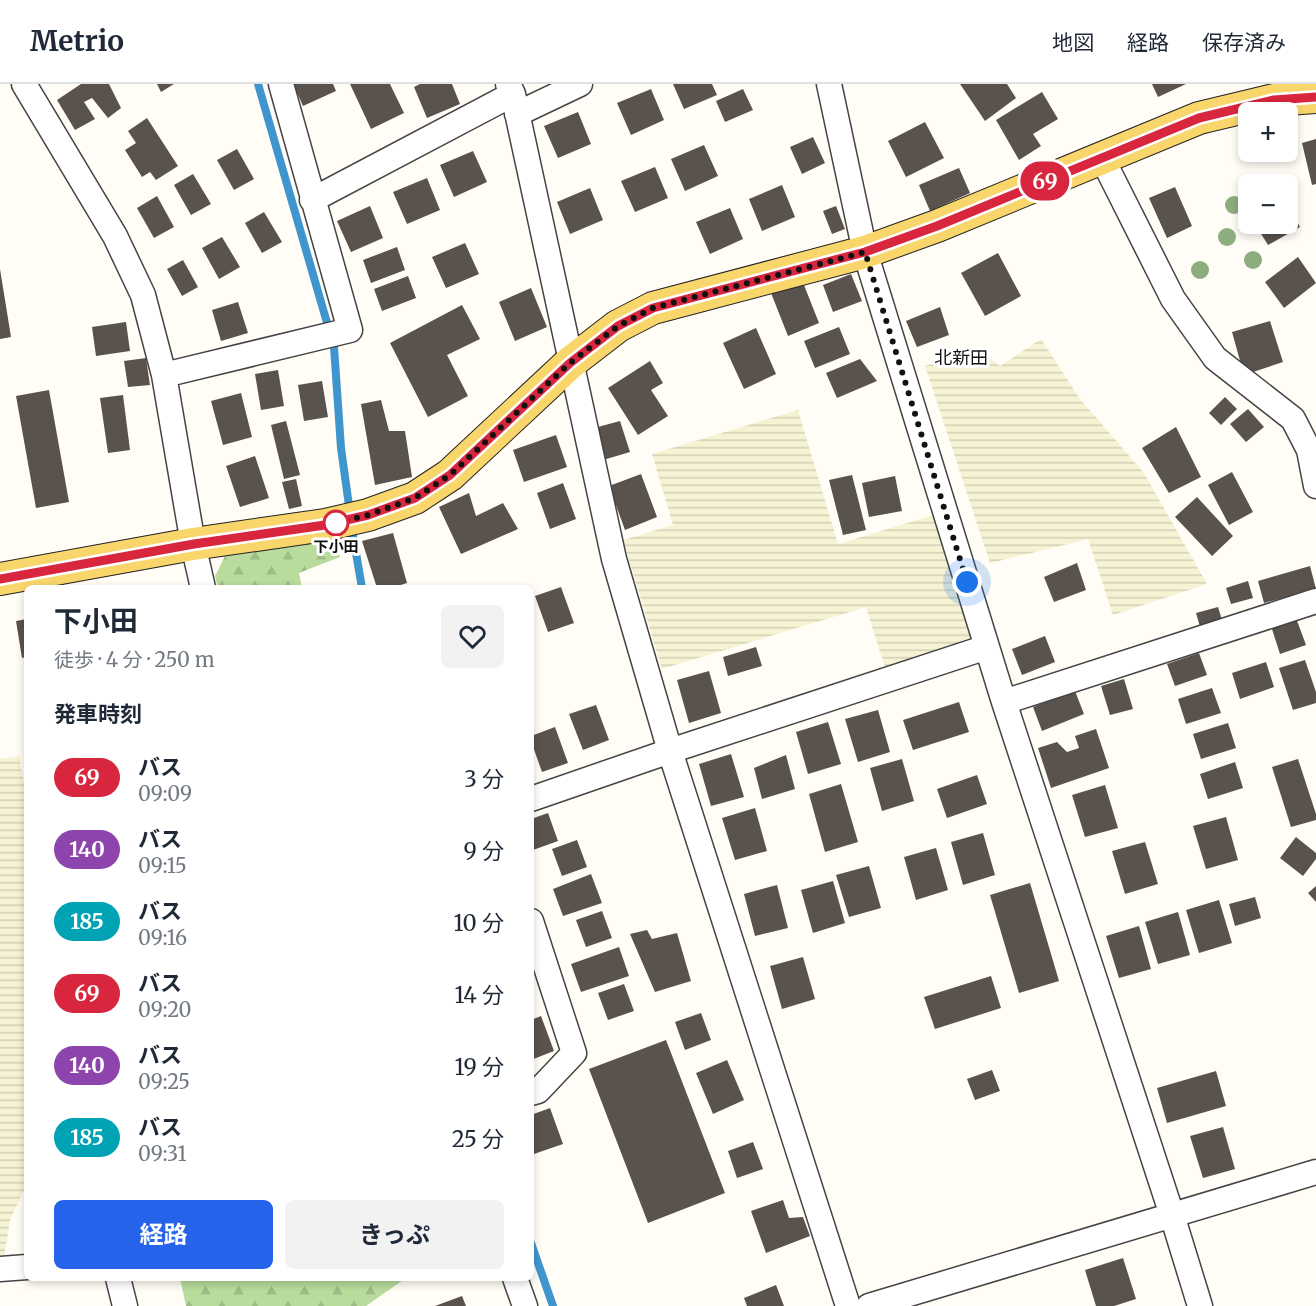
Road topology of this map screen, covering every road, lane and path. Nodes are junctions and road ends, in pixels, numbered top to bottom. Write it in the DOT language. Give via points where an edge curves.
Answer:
graph roads {
  1 [pos="24,84"];
  2 [pos="281,84"];
  3 [pos="580,84"];
  4 [pos="829,84"];
  5 [pos="1270,92"];
  6 [pos="513,97"];
  7 [pos="1316,97"];
  8 [pos="1102,158"];
  9 [pos="312,200"];
  10 [pos="865,252"];
  11 [pos="570,363"];
  12 [pos="164,375"];
  13 [pos="1316,486"];
  14 [pos="194,544"];
  15 [pos="0,579"];
  16 [pos="202,585"];
  17 [pos="1316,601"];
  18 [pos="987,647"];
  19 [pos="1004,702"];
  20 [pos="670,751"];
  21 [pos="534,799"];
  22 [pos="534,930"];
  23 [pos="534,1092"];
  24 [pos="1316,1172"];
  25 [pos="1172,1215"];
  26 [pos="24,1267"];
  27 [pos="0,1269"];
  28 [pos="119,1281"];
  29 [pos="516,1281"];
  30 [pos="125,1306"];
  31 [pos="525,1306"];
  32 [pos="848,1306"];
  33 [pos="869,1306"];
  34 [pos="1200,1306"];
  1 -- 12 [label="street" via="115,236 143,295"];
  2 -- 9 [label="street"];
  3 -- 6 [label="street"];
  4 -- 10 [label="street"];
  5 -- 7 [label="main road"];
  5 -- 8 [label="main road"];
  6 -- 9 [label="street"];
  6 -- 11 [label="street"];
  8 -- 10 [label="main road"];
  8 -- 13 [label="street" via="1173,299 1215,358 1293,419 1309,450"];
  9 -- 12 [label="street" via="350,330"];
  10 -- 11 [label="main road" via="653,308 618,326"];
  10 -- 18 [label="street"];
  11 -- 14 [label="main road" via="450,475 415,498 325,525"];
  11 -- 20 [label="street" via="614,559"];
  12 -- 14 [label="street"];
  14 -- 15 [label="main road"];
  14 -- 16 [label="street"];
  17 -- 19 [label="street"];
  18 -- 19 [label="street"];
  18 -- 20 [label="street"];
  19 -- 25 [label="street"];
  20 -- 21 [label="street"];
  20 -- 32 [label="street"];
  22 -- 23 [label="street" via="574,1053"];
  24 -- 25 [label="street"];
  25 -- 33 [label="street"];
  25 -- 34 [label="street"];
  26 -- 27 [label="street"];
  28 -- 30 [label="street"];
  29 -- 31 [label="street"];
}
